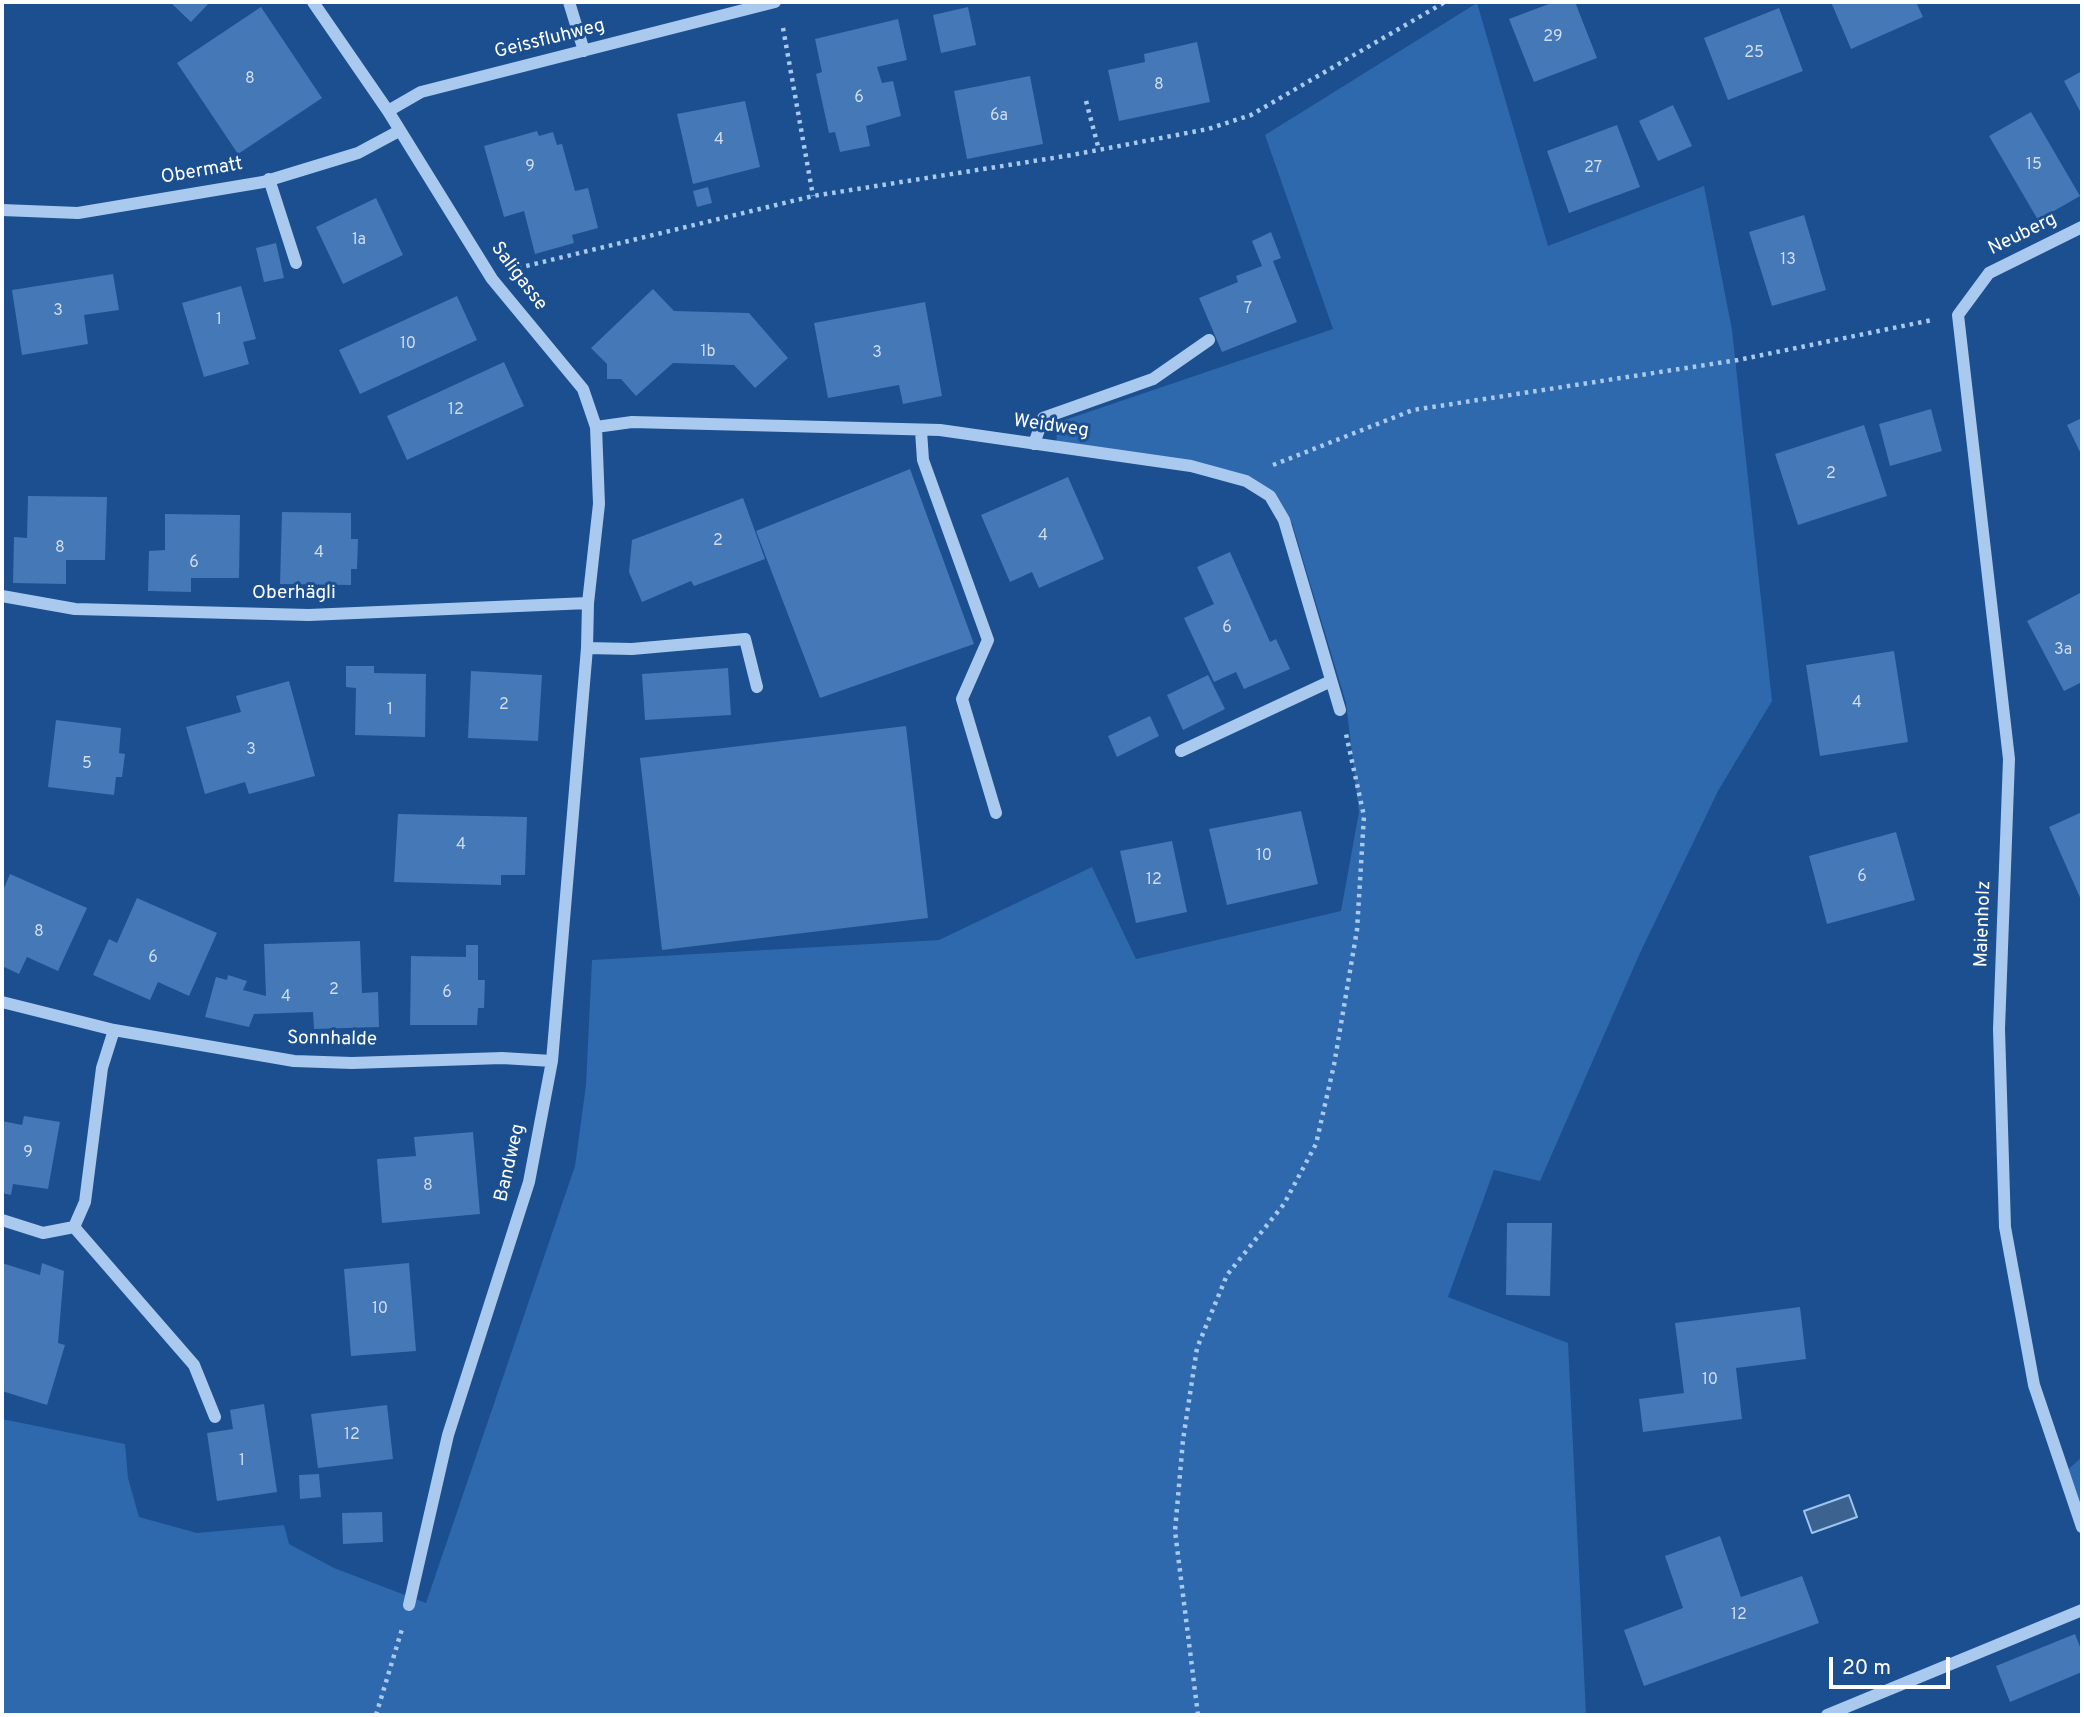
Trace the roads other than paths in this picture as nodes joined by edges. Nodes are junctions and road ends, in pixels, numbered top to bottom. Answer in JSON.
{"nodes":[{"id":1,"x":313,"y":2,"type":"edge"},
{"id":2,"x":569,"y":2,"type":"edge"},
{"id":3,"x":769,"y":3,"type":"edge"},
{"id":4,"x":584,"y":51,"type":"junction"},
{"id":5,"x":388,"y":111,"type":"junction"},
{"id":6,"x":399,"y":131,"type":"junction"},
{"id":7,"x":269,"y":179,"type":"junction"},
{"id":8,"x":2,"y":210,"type":"edge"},
{"id":9,"x":2082,"y":227,"type":"edge"},
{"id":10,"x":296,"y":262,"type":"dead end"},
{"id":11,"x":1958,"y":315,"type":"joint"},
{"id":12,"x":1209,"y":340,"type":"dead end"},
{"id":13,"x":596,"y":426,"type":"junction"},
{"id":14,"x":921,"y":431,"type":"junction"},
{"id":15,"x":1034,"y":444,"type":"junction"},
{"id":16,"x":2,"y":596,"type":"edge"},
{"id":17,"x":588,"y":603,"type":"junction"},
{"id":18,"x":587,"y":648,"type":"junction"},
{"id":19,"x":1331,"y":681,"type":"junction"},
{"id":20,"x":757,"y":687,"type":"dead end"},
{"id":21,"x":1340,"y":710,"type":"road end"},
{"id":22,"x":1181,"y":751,"type":"dead end"},
{"id":23,"x":996,"y":813,"type":"dead end"},
{"id":24,"x":2,"y":1002,"type":"edge"},
{"id":25,"x":114,"y":1030,"type":"junction"},
{"id":26,"x":552,"y":1061,"type":"junction"},
{"id":27,"x":2,"y":1220,"type":"edge"},
{"id":28,"x":74,"y":1227,"type":"junction"},
{"id":29,"x":215,"y":1418,"type":"dead end"},
{"id":30,"x":2082,"y":1527,"type":"edge"},
{"id":31,"x":409,"y":1605,"type":"road end"},
{"id":32,"x":2082,"y":1610,"type":"edge"},
{"id":33,"x":1827,"y":1715,"type":"edge"}],
"edges":[{"from":1,"to":5,"type":"street","name":"Saligasse"},
{"from":2,"to":4,"type":"street"},
{"from":3,"to":4,"type":"street","name":"Geissfluhweg"},
{"from":4,"to":5,"type":"street","name":"Geissfluhweg"},
{"from":5,"to":6,"type":"street","name":"Saligasse"},
{"from":6,"to":7,"type":"street","name":"Obermatt"},
{"from":6,"to":13,"type":"street","name":"Saligasse"},
{"from":7,"to":8,"type":"street","name":"Obermatt"},
{"from":7,"to":10,"type":"street"},
{"from":9,"to":11,"type":"street","name":"Neuberg"},
{"from":11,"to":30,"type":"street","name":"Maienholz"},
{"from":12,"to":15,"type":"street"},
{"from":13,"to":14,"type":"street","name":"Weidweg"},
{"from":13,"to":17,"type":"street","name":"Saligasse"},
{"from":14,"to":15,"type":"street","name":"Weidweg"},
{"from":14,"to":23,"type":"street"},
{"from":15,"to":19,"type":"street","name":"Weidweg"},
{"from":16,"to":17,"type":"street","name":"Oberhägli"},
{"from":17,"to":18,"type":"street","name":"Bandweg"},
{"from":18,"to":20,"type":"street"},
{"from":18,"to":26,"type":"street","name":"Bandweg"},
{"from":19,"to":21,"type":"street","name":"Weidweg"},
{"from":19,"to":22,"type":"street"},
{"from":24,"to":25,"type":"street","name":"Sonnhalde"},
{"from":25,"to":26,"type":"street","name":"Sonnhalde"},
{"from":25,"to":28,"type":"street"},
{"from":26,"to":31,"type":"street","name":"Bandweg"},
{"from":27,"to":28,"type":"street"},
{"from":28,"to":29,"type":"street"},
{"from":32,"to":33,"type":"street"}]}
